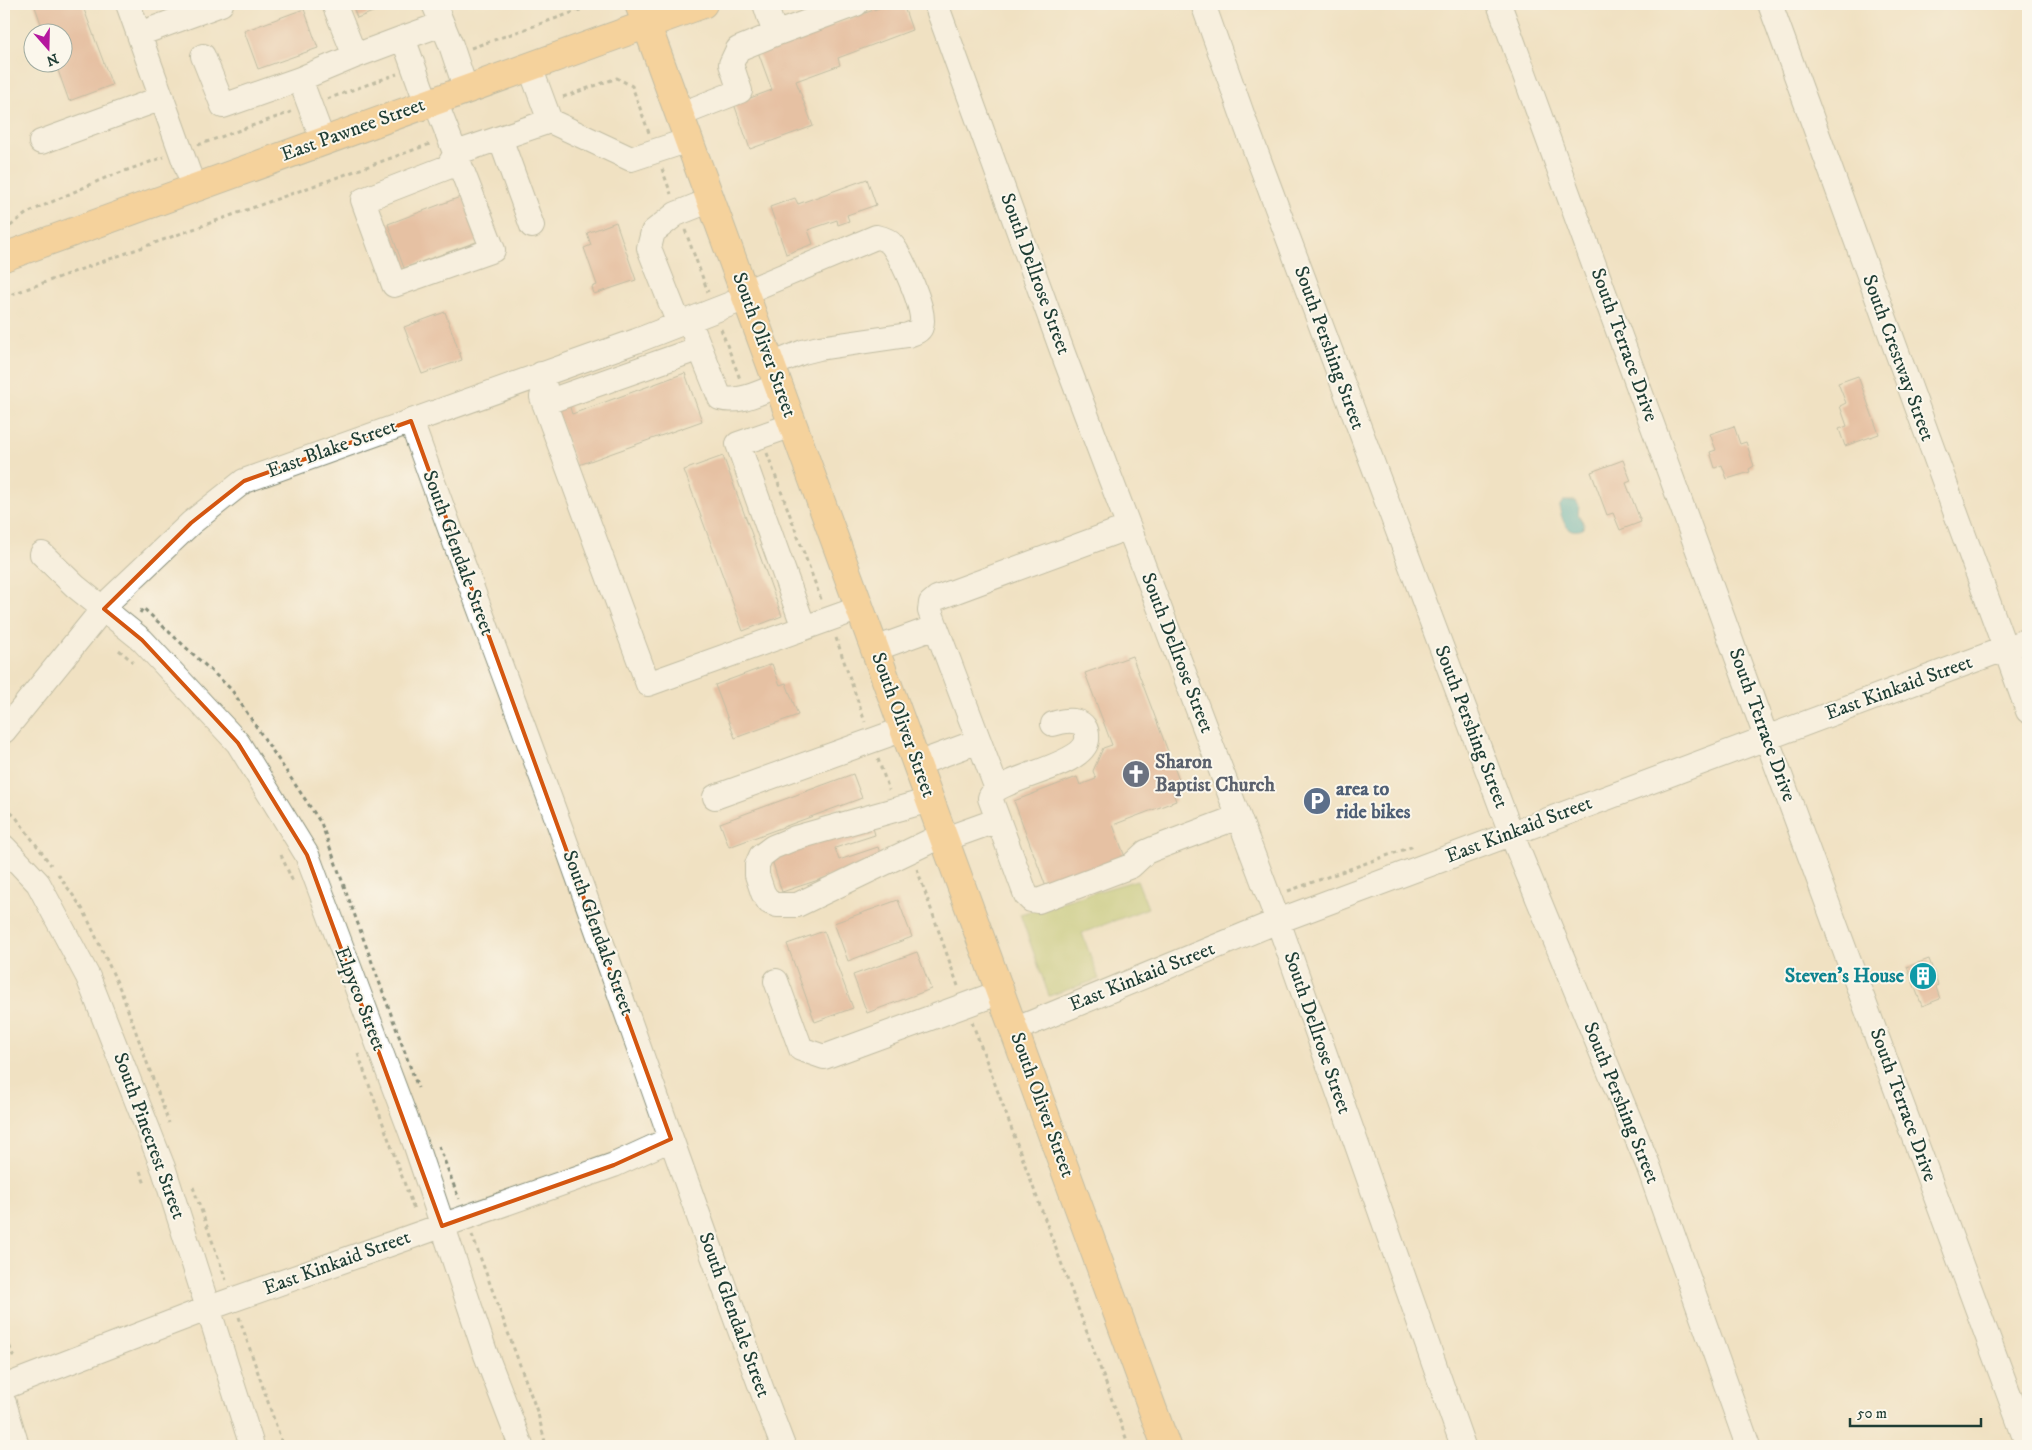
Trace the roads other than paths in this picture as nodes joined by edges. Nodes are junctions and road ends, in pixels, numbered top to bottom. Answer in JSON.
{"nodes":[{"id":1,"x":128,"y":4,"type":"edge"},
{"id":2,"x":220,"y":4,"type":"edge"},
{"id":3,"x":334,"y":4,"type":"edge"},
{"id":4,"x":703,"y":4,"type":"edge"},
{"id":5,"x":765,"y":4,"type":"edge"},
{"id":6,"x":856,"y":4,"type":"edge"},
{"id":7,"x":936,"y":4,"type":"edge"},
{"id":8,"x":1203,"y":4,"type":"edge"},
{"id":9,"x":1499,"y":4,"type":"edge"},
{"id":10,"x":1770,"y":4,"type":"edge"},
{"id":11,"x":438,"y":14,"type":"edge"},
{"id":12,"x":642,"y":14,"type":"edge"},
{"id":13,"x":139,"y":34,"type":"junction"},
{"id":14,"x":775,"y":34,"type":"junction"},
{"id":15,"x":403,"y":38,"type":"junction"},
{"id":16,"x":204,"y":56,"type":"dead end"},
{"id":17,"x":355,"y":56,"type":"junction"},
{"id":18,"x":530,"y":67,"type":"junction"},
{"id":19,"x":300,"y":79,"type":"junction"},
{"id":20,"x":466,"y":90,"type":"junction"},
{"id":21,"x":162,"y":98,"type":"junction"},
{"id":22,"x":431,"y":102,"type":"junction"},
{"id":23,"x":547,"y":113,"type":"junction"},
{"id":24,"x":679,"y":115,"type":"junction"},
{"id":25,"x":500,"y":138,"type":"junction"},
{"id":26,"x":689,"y":140,"type":"junction"},
{"id":27,"x":323,"y":141,"type":"junction"},
{"id":28,"x":41,"y":142,"type":"dead end"},
{"id":29,"x":453,"y":145,"type":"junction"},
{"id":30,"x":194,"y":188,"type":"junction"},
{"id":31,"x":711,"y":200,"type":"junction"},
{"id":32,"x":532,"y":226,"type":"dead end"},
{"id":33,"x":4,"y":257,"type":"edge"},
{"id":34,"x":746,"y":295,"type":"junction"},
{"id":35,"x":684,"y":322,"type":"junction"},
{"id":36,"x":700,"y":348,"type":"junction"},
{"id":37,"x":541,"y":374,"type":"junction"},
{"id":38,"x":775,"y":375,"type":"junction"},
{"id":39,"x":544,"y":403,"type":"junction"},
{"id":40,"x":411,"y":421,"type":"junction"},
{"id":41,"x":793,"y":425,"type":"junction"},
{"id":42,"x":1129,"y":527,"type":"junction"},
{"id":43,"x":42,"y":554,"type":"dead end"},
{"id":44,"x":860,"y":608,"type":"junction"},
{"id":45,"x":104,"y":609,"type":"junction"},
{"id":46,"x":936,"y":627,"type":"junction"},
{"id":47,"x":804,"y":628,"type":"junction"},
{"id":48,"x":2028,"y":640,"type":"edge"},
{"id":49,"x":2005,"y":648,"type":"junction"},
{"id":50,"x":875,"y":649,"type":"junction"},
{"id":51,"x":2028,"y":710,"type":"edge"},
{"id":52,"x":1053,"y":724,"type":"dead end"},
{"id":53,"x":904,"y":729,"type":"junction"},
{"id":54,"x":4,"y":732,"type":"edge"},
{"id":55,"x":1766,"y":737,"type":"junction"},
{"id":56,"x":979,"y":741,"type":"junction"},
{"id":57,"x":917,"y":764,"type":"junction"},
{"id":58,"x":997,"y":789,"type":"junction"},
{"id":59,"x":715,"y":797,"type":"dead end"},
{"id":60,"x":930,"y":800,"type":"junction"},
{"id":61,"x":1238,"y":817,"type":"junction"},
{"id":62,"x":998,"y":820,"type":"junction"},
{"id":63,"x":1511,"y":833,"type":"junction"},
{"id":64,"x":944,"y":837,"type":"junction"},
{"id":65,"x":4,"y":847,"type":"edge"},
{"id":66,"x":1278,"y":921,"type":"junction"},
{"id":67,"x":776,"y":981,"type":"dead end"},
{"id":68,"x":1001,"y":992,"type":"junction"},
{"id":69,"x":1014,"y":1030,"type":"junction"},
{"id":70,"x":671,"y":1139,"type":"junction"},
{"id":71,"x":432,"y":1229,"type":"junction"},
{"id":72,"x":209,"y":1308,"type":"junction"},
{"id":73,"x":4,"y":1387,"type":"edge"},
{"id":74,"x":4,"y":1403,"type":"edge"},
{"id":75,"x":17,"y":1446,"type":"edge"},
{"id":76,"x":252,"y":1446,"type":"edge"},
{"id":77,"x":521,"y":1446,"type":"edge"},
{"id":78,"x":783,"y":1446,"type":"edge"},
{"id":79,"x":1166,"y":1446,"type":"edge"},
{"id":80,"x":1463,"y":1446,"type":"edge"},
{"id":81,"x":1748,"y":1446,"type":"edge"},
{"id":82,"x":2028,"y":1446,"type":"edge"}],
"edges":[{"from":1,"to":13,"type":"street"},
{"from":2,"to":13,"type":"street"},
{"from":3,"to":17,"type":"street"},
{"from":4,"to":12,"type":"main road","name":"East Pawnee Street"},
{"from":5,"to":14,"type":"street"},
{"from":6,"to":14,"type":"street"},
{"from":7,"to":42,"type":"street","name":"South Dellrose Street"},
{"from":8,"to":63,"type":"street","name":"South Pershing Street"},
{"from":9,"to":55,"type":"street","name":"South Terrace Drive"},
{"from":10,"to":49,"type":"street","name":"South Crestway Street"},
{"from":11,"to":15,"type":"street"},
{"from":11,"to":20,"type":"street"},
{"from":12,"to":18,"type":"main road","name":"East Pawnee Street"},
{"from":12,"to":24,"type":"main road","name":"South Oliver Street"},
{"from":13,"to":21,"type":"street"},
{"from":14,"to":24,"type":"street"},
{"from":15,"to":17,"type":"street"},
{"from":15,"to":22,"type":"street"},
{"from":16,"to":19,"type":"street"},
{"from":17,"to":19,"type":"street"},
{"from":18,"to":20,"type":"main road","name":"East Pawnee Street"},
{"from":18,"to":23,"type":"street"},
{"from":19,"to":27,"type":"street"},
{"from":20,"to":22,"type":"main road","name":"East Pawnee Street"},
{"from":21,"to":28,"type":"street"},
{"from":21,"to":30,"type":"street"},
{"from":22,"to":27,"type":"main road","name":"East Pawnee Street"},
{"from":22,"to":29,"type":"street"},
{"from":23,"to":25,"type":"street"},
{"from":23,"to":26,"type":"street"},
{"from":24,"to":26,"type":"main road","name":"South Oliver Street"},
{"from":25,"to":29,"type":"street"},
{"from":25,"to":32,"type":"street"},
{"from":26,"to":31,"type":"main road","name":"South Oliver Street"},
{"from":27,"to":30,"type":"main road","name":"East Pawnee Street"},
{"from":29,"to":29,"type":"street"},
{"from":30,"to":33,"type":"main road","name":"East Pawnee Street"},
{"from":31,"to":34,"type":"main road","name":"South Oliver Street"},
{"from":31,"to":35,"type":"street"},
{"from":34,"to":35,"type":"street","name":"East Blake Street"},
{"from":34,"to":38,"type":"main road","name":"South Oliver Street"},
{"from":34,"to":38,"type":"street","name":"East Blake Street"},
{"from":35,"to":36,"type":"street"},
{"from":35,"to":37,"type":"street","name":"East Blake Street"},
{"from":36,"to":38,"type":"street"},
{"from":36,"to":39,"type":"street"},
{"from":37,"to":39,"type":"street"},
{"from":37,"to":40,"type":"street","name":"East Blake Street"},
{"from":38,"to":41,"type":"main road","name":"South Oliver Street"},
{"from":39,"to":47,"type":"street"},
{"from":40,"to":45,"type":"street","name":"East Blake Street"},
{"from":40,"to":70,"type":"street","name":"South Glendale Street"},
{"from":41,"to":44,"type":"main road","name":"South Oliver Street"},
{"from":41,"to":47,"type":"street"},
{"from":42,"to":46,"type":"street"},
{"from":42,"to":61,"type":"street","name":"South Dellrose Street"},
{"from":43,"to":45,"type":"street","name":"Elpyco Street"},
{"from":44,"to":47,"type":"street"},
{"from":44,"to":50,"type":"main road","name":"South Oliver Street"},
{"from":45,"to":54,"type":"street","name":"East Blake Street"},
{"from":45,"to":71,"type":"street","name":"Elpyco Street"},
{"from":46,"to":50,"type":"street"},
{"from":46,"to":56,"type":"street"},
{"from":48,"to":49,"type":"street","name":"East Kinkaid Street"},
{"from":49,"to":51,"type":"street","name":"South Crestway Street"},
{"from":49,"to":55,"type":"street","name":"East Kinkaid Street"},
{"from":50,"to":53,"type":"main road","name":"South Oliver Street"},
{"from":52,"to":58,"type":"street"},
{"from":53,"to":57,"type":"main road","name":"South Oliver Street"},
{"from":53,"to":59,"type":"street"},
{"from":55,"to":63,"type":"street","name":"East Kinkaid Street"},
{"from":55,"to":82,"type":"street","name":"South Terrace Drive"},
{"from":56,"to":57,"type":"street"},
{"from":56,"to":58,"type":"street"},
{"from":57,"to":60,"type":"main road","name":"South Oliver Street"},
{"from":58,"to":62,"type":"street"},
{"from":60,"to":64,"type":"main road","name":"South Oliver Street"},
{"from":60,"to":64,"type":"street"},
{"from":61,"to":62,"type":"street"},
{"from":61,"to":66,"type":"street","name":"South Dellrose Street"},
{"from":62,"to":64,"type":"street"},
{"from":63,"to":66,"type":"street","name":"East Kinkaid Street"},
{"from":63,"to":81,"type":"street","name":"South Pershing Street"},
{"from":64,"to":68,"type":"main road","name":"South Oliver Street"},
{"from":65,"to":72,"type":"street","name":"South Pinecrest Street"},
{"from":66,"to":69,"type":"street","name":"East Kinkaid Street"},
{"from":66,"to":80,"type":"street","name":"South Dellrose Street"},
{"from":67,"to":68,"type":"street"},
{"from":68,"to":69,"type":"main road","name":"South Oliver Street"},
{"from":69,"to":79,"type":"main road","name":"South Oliver Street"},
{"from":70,"to":71,"type":"street","name":"East Kinkaid Street"},
{"from":70,"to":78,"type":"street","name":"South Glendale Street"},
{"from":71,"to":72,"type":"street","name":"East Kinkaid Street"},
{"from":71,"to":77,"type":"street","name":"Elpyco Street"},
{"from":72,"to":73,"type":"street","name":"East Kinkaid Street"},
{"from":72,"to":76,"type":"street","name":"South Pinecrest Street"},
{"from":74,"to":75,"type":"street"}]}
